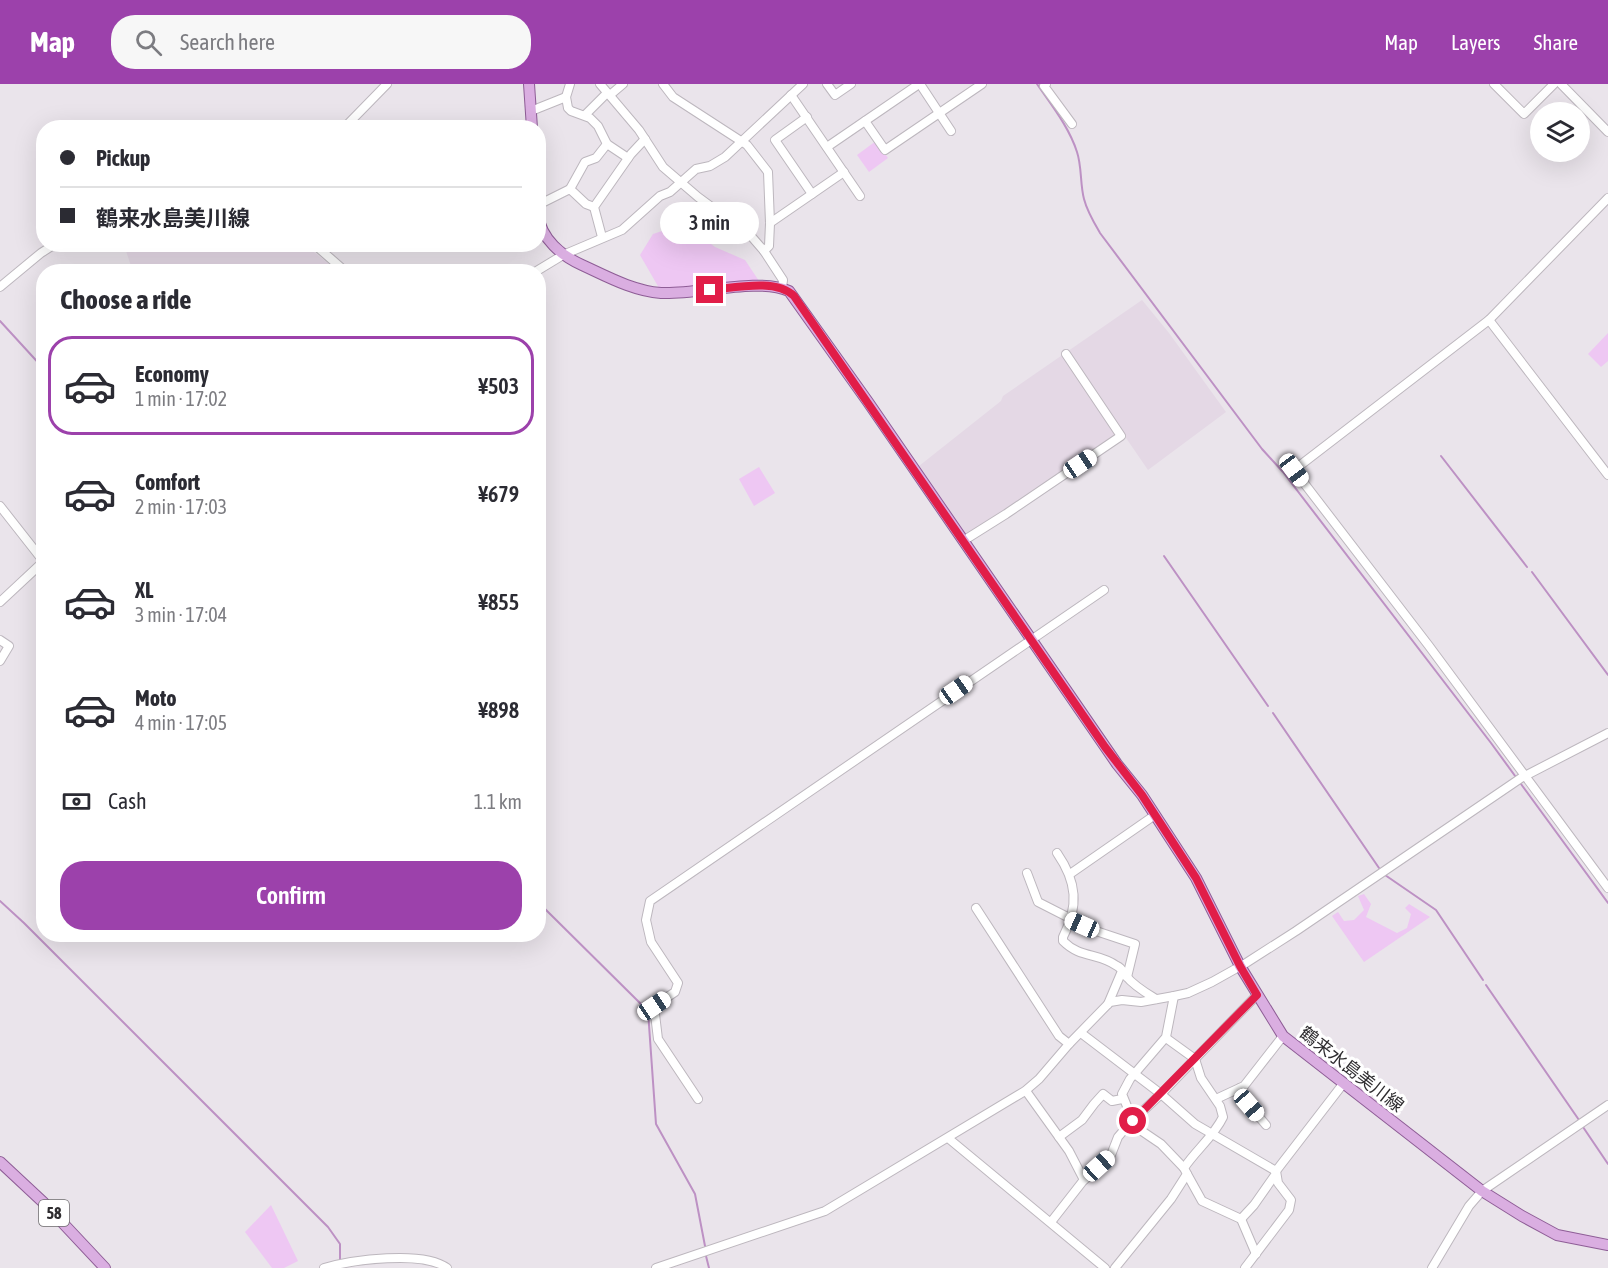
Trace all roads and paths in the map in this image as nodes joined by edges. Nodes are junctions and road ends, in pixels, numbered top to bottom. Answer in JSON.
{"nodes":[{"id":1,"x":387,"y":84,"type":"edge"},
{"id":2,"x":529,"y":84,"type":"edge"},
{"id":3,"x":570,"y":84,"type":"edge"},
{"id":4,"x":600,"y":84,"type":"edge"},
{"id":5,"x":623,"y":84,"type":"edge"},
{"id":6,"x":663,"y":84,"type":"edge"},
{"id":7,"x":803,"y":84,"type":"edge"},
{"id":8,"x":827,"y":84,"type":"edge"},
{"id":9,"x":851,"y":84,"type":"edge"},
{"id":10,"x":920,"y":84,"type":"edge"},
{"id":11,"x":982,"y":84,"type":"edge"},
{"id":12,"x":1046,"y":84,"type":"edge"},
{"id":13,"x":1494,"y":84,"type":"edge"},
{"id":14,"x":1554,"y":84,"type":"edge"},
{"id":15,"x":1561,"y":84,"type":"edge"},
{"id":16,"x":609,"y":94,"type":"junction"},
{"id":17,"x":791,"y":95,"type":"junction"},
{"id":18,"x":566,"y":97,"type":"junction"},
{"id":19,"x":531,"y":111,"type":"junction"},
{"id":20,"x":938,"y":114,"type":"junction"},
{"id":21,"x":585,"y":115,"type":"junction"},
{"id":22,"x":807,"y":117,"type":"junction"},
{"id":23,"x":352,"y":120,"type":"edge"},
{"id":24,"x":532,"y":120,"type":"edge"},
{"id":25,"x":866,"y":121,"type":"junction"},
{"id":26,"x":1072,"y":124,"type":"dead end"},
{"id":27,"x":951,"y":131,"type":"dead end"},
{"id":28,"x":1608,"y":132,"type":"edge"},
{"id":29,"x":645,"y":139,"type":"junction"},
{"id":30,"x":742,"y":142,"type":"junction"},
{"id":31,"x":608,"y":144,"type":"junction"},
{"id":32,"x":828,"y":147,"type":"junction"},
{"id":33,"x":628,"y":158,"type":"junction"},
{"id":34,"x":844,"y":172,"type":"junction"},
{"id":35,"x":680,"y":182,"type":"junction"},
{"id":36,"x":570,"y":189,"type":"junction"},
{"id":37,"x":812,"y":194,"type":"junction"},
{"id":38,"x":860,"y":196,"type":"dead end"},
{"id":39,"x":1608,"y":198,"type":"edge"},
{"id":40,"x":546,"y":200,"type":"edge"},
{"id":41,"x":594,"y":207,"type":"junction"},
{"id":42,"x":770,"y":223,"type":"junction"},
{"id":43,"x":546,"y":234,"type":"edge"},
{"id":44,"x":602,"y":237,"type":"junction"},
{"id":45,"x":764,"y":251,"type":"junction"},
{"id":46,"x":43,"y":252,"type":"edge"},
{"id":47,"x":323,"y":252,"type":"edge"},
{"id":48,"x":563,"y":255,"type":"junction"},
{"id":49,"x":337,"y":264,"type":"edge"},
{"id":50,"x":546,"y":265,"type":"edge"},
{"id":51,"x":0,"y":287,"type":"edge"},
{"id":52,"x":782,"y":288,"type":"junction"},
{"id":53,"x":1488,"y":320,"type":"junction"},
{"id":54,"x":1066,"y":354,"type":"dead end"},
{"id":55,"x":1608,"y":475,"type":"edge"},
{"id":56,"x":0,"y":506,"type":"edge"},
{"id":57,"x":963,"y":541,"type":"junction"},
{"id":58,"x":36,"y":552,"type":"edge"},
{"id":59,"x":36,"y":568,"type":"edge"},
{"id":60,"x":1104,"y":590,"type":"dead end"},
{"id":61,"x":1,"y":601,"type":"edge"},
{"id":62,"x":1030,"y":639,"type":"junction"},
{"id":63,"x":0,"y":640,"type":"edge"},
{"id":64,"x":0,"y":662,"type":"edge"},
{"id":65,"x":1608,"y":733,"type":"edge"},
{"id":66,"x":1521,"y":778,"type":"junction"},
{"id":67,"x":1155,"y":815,"type":"junction"},
{"id":68,"x":1057,"y":853,"type":"dead end"},
{"id":69,"x":1027,"y":873,"type":"dead end"},
{"id":70,"x":1070,"y":874,"type":"junction"},
{"id":71,"x":1608,"y":888,"type":"edge"},
{"id":72,"x":976,"y":908,"type":"dead end"},
{"id":73,"x":1071,"y":920,"type":"junction"},
{"id":74,"x":1240,"y":966,"type":"junction"},
{"id":75,"x":1125,"y":974,"type":"junction"},
{"id":76,"x":1257,"y":995,"type":"junction"},
{"id":77,"x":1174,"y":996,"type":"junction"},
{"id":78,"x":1156,"y":999,"type":"junction"},
{"id":79,"x":1108,"y":1004,"type":"junction"},
{"id":80,"x":1081,"y":1033,"type":"junction"},
{"id":81,"x":1283,"y":1036,"type":"junction"},
{"id":82,"x":1166,"y":1038,"type":"junction"},
{"id":83,"x":1069,"y":1044,"type":"junction"},
{"id":84,"x":1195,"y":1059,"type":"junction"},
{"id":85,"x":1136,"y":1075,"type":"junction"},
{"id":86,"x":1343,"y":1084,"type":"junction"},
{"id":87,"x":1239,"y":1088,"type":"junction"},
{"id":88,"x":1026,"y":1090,"type":"junction"},
{"id":89,"x":1161,"y":1094,"type":"junction"},
{"id":90,"x":698,"y":1099,"type":"dead end"},
{"id":91,"x":1122,"y":1099,"type":"junction"},
{"id":92,"x":1216,"y":1099,"type":"junction"},
{"id":93,"x":1608,"y":1105,"type":"edge"},
{"id":94,"x":1132,"y":1122,"type":"junction"},
{"id":95,"x":1266,"y":1125,"type":"dead end"},
{"id":96,"x":1211,"y":1133,"type":"junction"},
{"id":97,"x":1059,"y":1137,"type":"junction"},
{"id":98,"x":948,"y":1138,"type":"junction"},
{"id":99,"x":0,"y":1162,"type":"edge"},
{"id":100,"x":1185,"y":1171,"type":"junction"},
{"id":101,"x":1275,"y":1173,"type":"junction"},
{"id":102,"x":1084,"y":1180,"type":"junction"},
{"id":103,"x":1482,"y":1191,"type":"junction"},
{"id":104,"x":1241,"y":1219,"type":"junction"},
{"id":105,"x":1051,"y":1222,"type":"junction"},
{"id":106,"x":1608,"y":1245,"type":"edge"},
{"id":107,"x":1257,"y":1254,"type":"junction"},
{"id":108,"x":350,"y":1266,"type":"edge"},
{"id":109,"x":105,"y":1268,"type":"edge"},
{"id":110,"x":324,"y":1268,"type":"edge"},
{"id":111,"x":447,"y":1268,"type":"edge"},
{"id":112,"x":656,"y":1268,"type":"edge"},
{"id":113,"x":1105,"y":1268,"type":"edge"},
{"id":114,"x":1115,"y":1268,"type":"edge"},
{"id":115,"x":1245,"y":1268,"type":"edge"},
{"id":116,"x":1432,"y":1268,"type":"edge"}],
"edges":[{"from":1,"to":23,"type":"street"},
{"from":2,"to":19,"type":"main road"},
{"from":3,"to":18,"type":"street"},
{"from":4,"to":16,"type":"street"},
{"from":5,"to":16,"type":"street"},
{"from":6,"to":30,"type":"street"},
{"from":7,"to":17,"type":"street"},
{"from":8,"to":9,"type":"street"},
{"from":10,"to":20,"type":"street"},
{"from":10,"to":25,"type":"street"},
{"from":11,"to":20,"type":"street"},
{"from":12,"to":26,"type":"street"},
{"from":13,"to":14,"type":"street"},
{"from":15,"to":28,"type":"street"},
{"from":16,"to":21,"type":"street"},
{"from":16,"to":29,"type":"street"},
{"from":17,"to":22,"type":"street"},
{"from":17,"to":30,"type":"street"},
{"from":18,"to":19,"type":"street"},
{"from":18,"to":21,"type":"street"},
{"from":19,"to":24,"type":"main road"},
{"from":20,"to":25,"type":"street"},
{"from":20,"to":27,"type":"street"},
{"from":21,"to":31,"type":"street"},
{"from":22,"to":32,"type":"street"},
{"from":22,"to":37,"type":"street"},
{"from":25,"to":32,"type":"street"},
{"from":29,"to":33,"type":"street"},
{"from":29,"to":35,"type":"street"},
{"from":30,"to":35,"type":"street"},
{"from":30,"to":42,"type":"street"},
{"from":31,"to":33,"type":"street"},
{"from":31,"to":36,"type":"street"},
{"from":32,"to":34,"type":"street"},
{"from":33,"to":41,"type":"street"},
{"from":34,"to":37,"type":"street"},
{"from":34,"to":38,"type":"street"},
{"from":35,"to":44,"type":"street"},
{"from":35,"to":45,"type":"street"},
{"from":36,"to":40,"type":"street"},
{"from":36,"to":41,"type":"street"},
{"from":37,"to":42,"type":"street"},
{"from":39,"to":53,"type":"street"},
{"from":41,"to":44,"type":"street"},
{"from":42,"to":45,"type":"street"},
{"from":43,"to":48,"type":"main road"},
{"from":44,"to":48,"type":"street"},
{"from":45,"to":52,"type":"street"},
{"from":46,"to":51,"type":"street"},
{"from":47,"to":49,"type":"street"},
{"from":48,"to":50,"type":"street"},
{"from":48,"to":52,"type":"main road"},
{"from":52,"to":57,"type":"main road","name":"鶴来水島美川線"},
{"from":53,"to":55,"type":"street"},
{"from":53,"to":66,"type":"street"},
{"from":54,"to":57,"type":"street"},
{"from":56,"to":58,"type":"street"},
{"from":57,"to":62,"type":"main road","name":"鶴来水島美川線"},
{"from":59,"to":61,"type":"street"},
{"from":60,"to":62,"type":"street"},
{"from":62,"to":67,"type":"main road","name":"鶴来水島美川線"},
{"from":62,"to":90,"type":"street"},
{"from":63,"to":64,"type":"street"},
{"from":65,"to":66,"type":"street"},
{"from":66,"to":71,"type":"street"},
{"from":66,"to":74,"type":"street"},
{"from":67,"to":70,"type":"street"},
{"from":67,"to":74,"type":"main road","name":"鶴来水島美川線"},
{"from":68,"to":70,"type":"street"},
{"from":69,"to":73,"type":"street"},
{"from":70,"to":73,"type":"street"},
{"from":72,"to":83,"type":"street"},
{"from":73,"to":75,"type":"street"},
{"from":73,"to":75,"type":"street"},
{"from":74,"to":76,"type":"main road","name":"鶴来水島美川線"},
{"from":74,"to":77,"type":"street"},
{"from":75,"to":78,"type":"street"},
{"from":75,"to":79,"type":"street"},
{"from":76,"to":81,"type":"main road","name":"鶴来水島美川線"},
{"from":76,"to":84,"type":"street"},
{"from":77,"to":78,"type":"street"},
{"from":77,"to":82,"type":"street"},
{"from":78,"to":79,"type":"street"},
{"from":79,"to":80,"type":"street"},
{"from":80,"to":83,"type":"street"},
{"from":80,"to":85,"type":"street"},
{"from":81,"to":86,"type":"main road","name":"鶴来水島美川線"},
{"from":81,"to":87,"type":"street"},
{"from":82,"to":84,"type":"street"},
{"from":82,"to":85,"type":"street"},
{"from":83,"to":88,"type":"street"},
{"from":84,"to":89,"type":"street"},
{"from":84,"to":92,"type":"street"},
{"from":85,"to":89,"type":"street"},
{"from":85,"to":91,"type":"street"},
{"from":86,"to":101,"type":"street"},
{"from":86,"to":103,"type":"main road","name":"鶴来水島美川線"},
{"from":87,"to":92,"type":"street"},
{"from":87,"to":95,"type":"street"},
{"from":88,"to":97,"type":"street"},
{"from":88,"to":98,"type":"street"},
{"from":89,"to":94,"type":"street"},
{"from":89,"to":96,"type":"street"},
{"from":91,"to":94,"type":"street"},
{"from":91,"to":97,"type":"street"},
{"from":92,"to":96,"type":"street"},
{"from":93,"to":103,"type":"street"},
{"from":94,"to":100,"type":"street"},
{"from":94,"to":102,"type":"street"},
{"from":96,"to":100,"type":"street"},
{"from":96,"to":101,"type":"street"},
{"from":97,"to":102,"type":"street"},
{"from":98,"to":105,"type":"street"},
{"from":98,"to":112,"type":"street"},
{"from":99,"to":109,"type":"main road","number":"58"},
{"from":100,"to":104,"type":"street"},
{"from":100,"to":114,"type":"street"},
{"from":101,"to":104,"type":"street"},
{"from":101,"to":107,"type":"street"},
{"from":102,"to":105,"type":"street"},
{"from":103,"to":106,"type":"main road","name":"鶴来水島美川線"},
{"from":103,"to":116,"type":"street"},
{"from":104,"to":107,"type":"street"},
{"from":105,"to":113,"type":"street"},
{"from":107,"to":115,"type":"street"},
{"from":108,"to":110,"type":"street"},
{"from":108,"to":111,"type":"street"}]}
